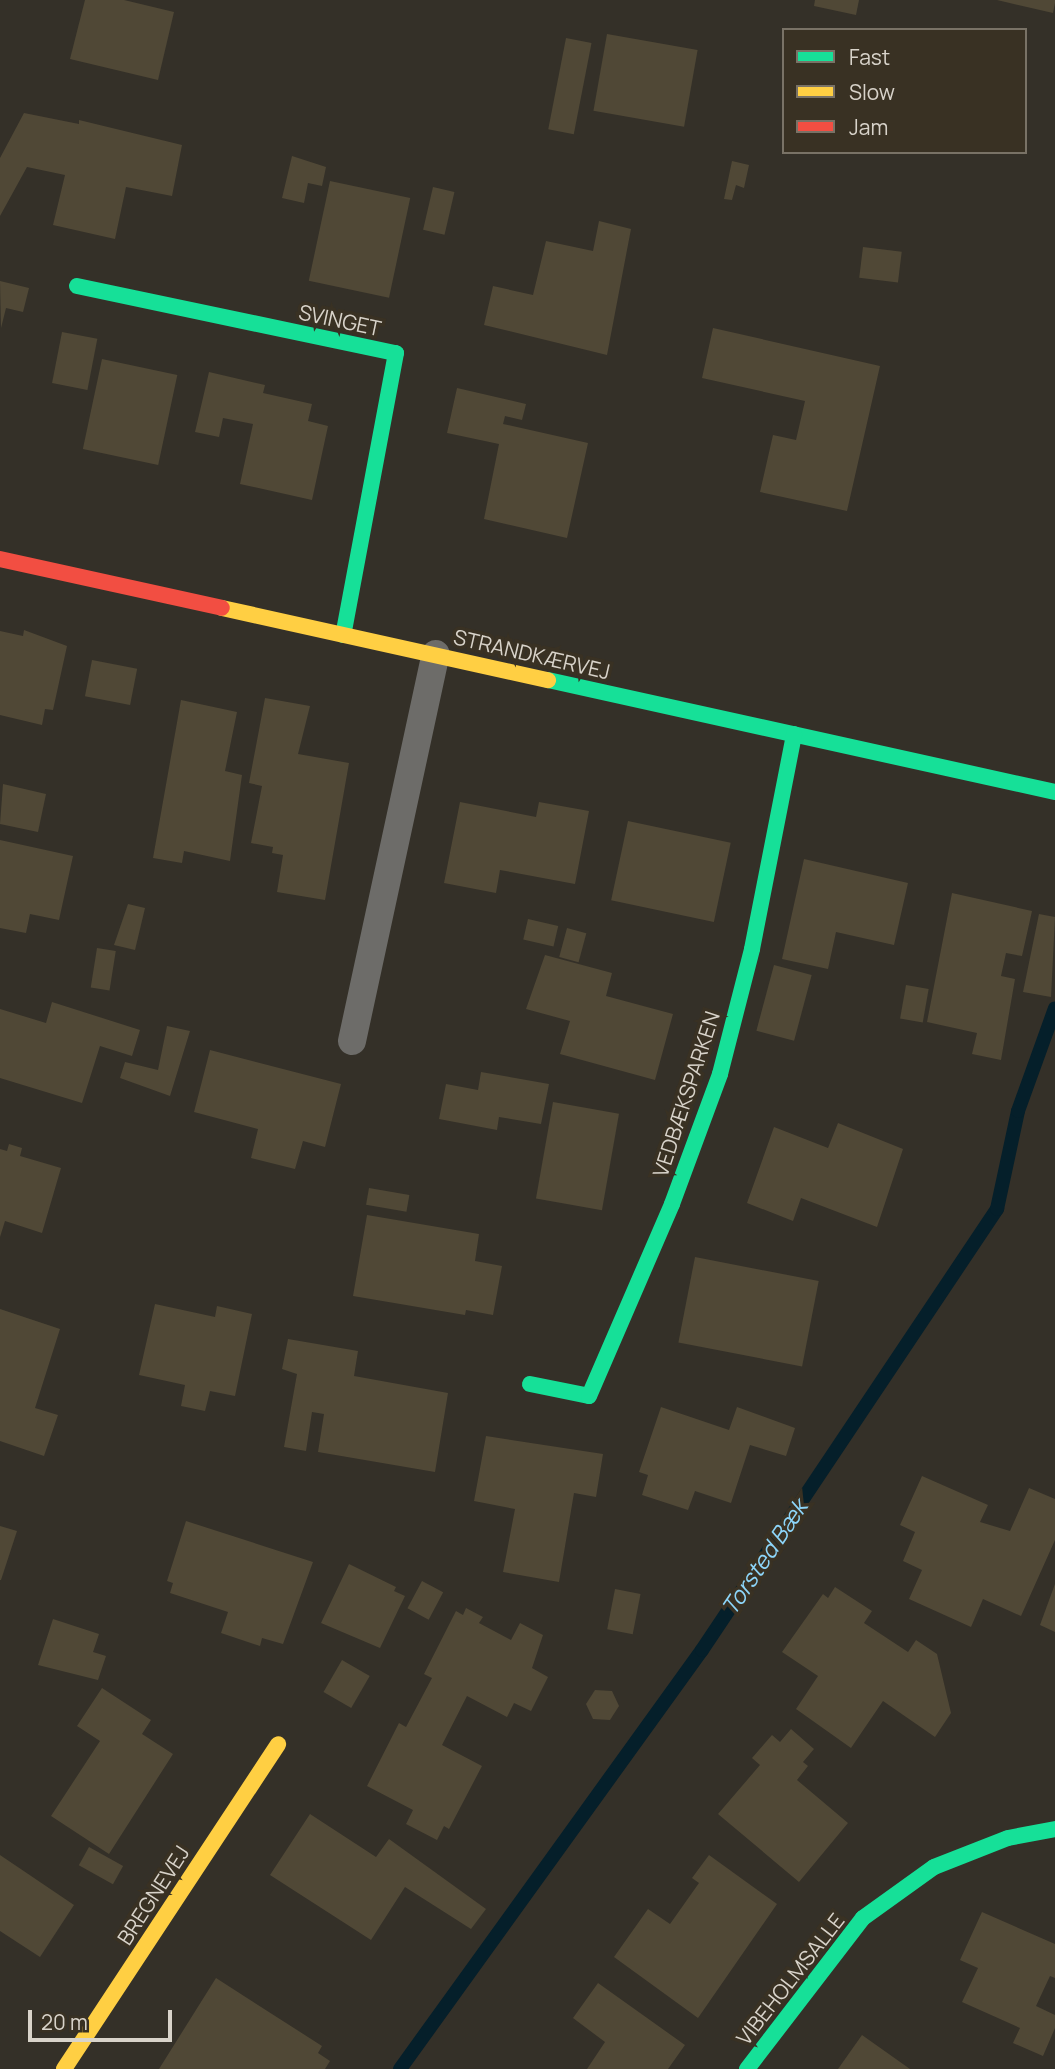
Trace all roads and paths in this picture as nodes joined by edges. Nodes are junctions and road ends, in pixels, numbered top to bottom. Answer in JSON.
{"nodes":[{"id":1,"x":77,"y":286,"type":"dead end"},
{"id":2,"x":0,"y":559,"type":"edge"},
{"id":3,"x":343,"y":635,"type":"junction"},
{"id":4,"x":436,"y":654,"type":"junction"},
{"id":5,"x":794,"y":734,"type":"junction"},
{"id":6,"x":1055,"y":792,"type":"edge"},
{"id":7,"x":352,"y":1041,"type":"dead end"},
{"id":8,"x":530,"y":1384,"type":"dead end"},
{"id":9,"x":278,"y":1744,"type":"dead end"},
{"id":10,"x":1055,"y":1829,"type":"edge"},
{"id":11,"x":64,"y":2069,"type":"edge"},
{"id":12,"x":747,"y":2069,"type":"edge"}],
"edges":[{"from":1,"to":3,"type":"street","name":"SVINGET"},
{"from":2,"to":3,"type":"street","name":"STRANDKÆRVEJ"},
{"from":3,"to":4,"type":"street","name":"STRANDKÆRVEJ"},
{"from":4,"to":5,"type":"street","name":"STRANDKÆRVEJ"},
{"from":4,"to":7,"type":"lane"},
{"from":5,"to":6,"type":"street","name":"STRANDKÆRVEJ"},
{"from":5,"to":8,"type":"street","name":"VEDBÆKSPARKEN"},
{"from":9,"to":11,"type":"street","name":"BREGNEVEJ"},
{"from":10,"to":12,"type":"street","name":"VIBEHOLMSALLE"}]}
